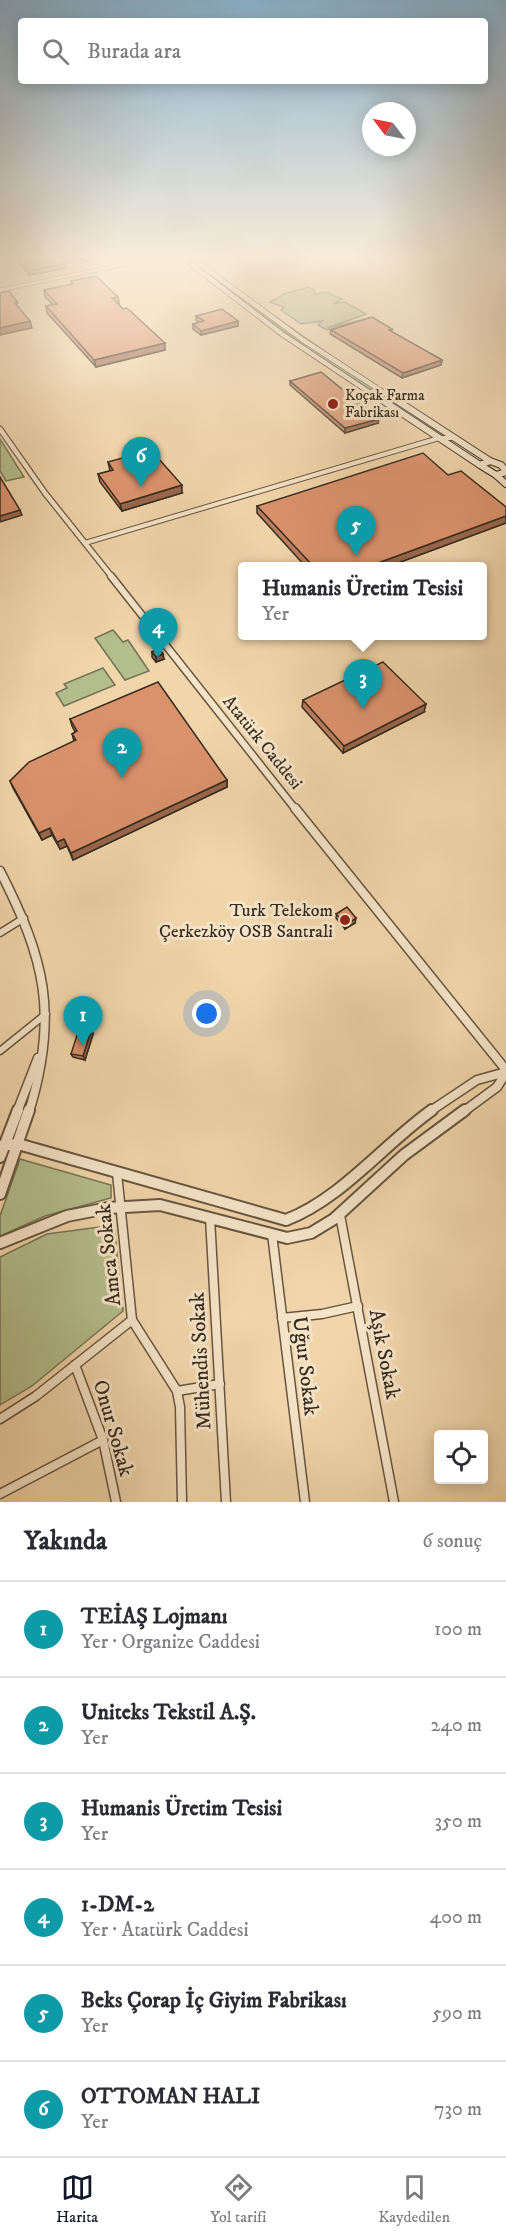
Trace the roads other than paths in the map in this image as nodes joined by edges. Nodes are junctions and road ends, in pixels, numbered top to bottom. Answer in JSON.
{"nodes":[{"id":1,"x":274,"y":328,"type":"edge"},
{"id":2,"x":286,"y":328,"type":"edge"},
{"id":3,"x":0,"y":429,"type":"edge"},
{"id":4,"x":439,"y":438,"type":"junction"},
{"id":5,"x":463,"y":444,"type":"junction"},
{"id":6,"x":490,"y":461,"type":"junction"},
{"id":7,"x":504,"y":464,"type":"edge"},
{"id":8,"x":480,"y":465,"type":"junction"},
{"id":9,"x":506,"y":471,"type":"edge"},
{"id":10,"x":496,"y":475,"type":"junction"},
{"id":11,"x":506,"y":484,"type":"edge"},
{"id":12,"x":85,"y":543,"type":"junction"},
{"id":13,"x":0,"y":871,"type":"edge"},
{"id":14,"x":24,"y":918,"type":"junction"},
{"id":15,"x":0,"y":933,"type":"edge"},
{"id":16,"x":46,"y":1014,"type":"junction"},
{"id":17,"x":43,"y":1045,"type":"junction"},
{"id":18,"x":0,"y":1051,"type":"edge"},
{"id":19,"x":506,"y":1072,"type":"edge"},
{"id":20,"x":18,"y":1144,"type":"junction"},
{"id":21,"x":3,"y":1146,"type":"edge"},
{"id":22,"x":0,"y":1157,"type":"edge"},
{"id":23,"x":117,"y":1171,"type":"junction"},
{"id":24,"x":0,"y":1194,"type":"edge"},
{"id":25,"x":122,"y":1208,"type":"junction"},
{"id":26,"x":339,"y":1214,"type":"junction"},
{"id":27,"x":210,"y":1218,"type":"junction"},
{"id":28,"x":272,"y":1234,"type":"junction"},
{"id":29,"x":0,"y":1244,"type":"edge"},
{"id":30,"x":357,"y":1306,"type":"junction"},
{"id":31,"x":282,"y":1318,"type":"junction"},
{"id":32,"x":132,"y":1320,"type":"junction"},
{"id":33,"x":75,"y":1365,"type":"junction"},
{"id":34,"x":220,"y":1384,"type":"junction"},
{"id":35,"x":177,"y":1391,"type":"junction"},
{"id":36,"x":0,"y":1419,"type":"edge"},
{"id":37,"x":102,"y":1440,"type":"junction"},
{"id":38,"x":0,"y":1494,"type":"edge"},
{"id":39,"x":116,"y":1502,"type":"edge"},
{"id":40,"x":182,"y":1502,"type":"edge"},
{"id":41,"x":226,"y":1502,"type":"edge"},
{"id":42,"x":305,"y":1502,"type":"edge"},
{"id":43,"x":394,"y":1502,"type":"edge"}],
"edges":[{"from":1,"to":4,"type":"main road"},
{"from":2,"to":5,"type":"main road"},
{"from":3,"to":12,"type":"street","name":"Atatürk Caddesi"},
{"from":4,"to":5,"type":"street"},
{"from":4,"to":8,"type":"main road"},
{"from":4,"to":12,"type":"street"},
{"from":5,"to":6,"type":"main road"},
{"from":6,"to":7,"type":"main road"},
{"from":6,"to":8,"type":"main road"},
{"from":7,"to":9,"type":"main road"},
{"from":8,"to":10,"type":"main road"},
{"from":9,"to":10,"type":"main road"},
{"from":10,"to":11,"type":"main road"},
{"from":12,"to":19,"type":"street","name":"Atatürk Caddesi"},
{"from":13,"to":14,"type":"street"},
{"from":14,"to":15,"type":"street"},
{"from":14,"to":16,"type":"street"},
{"from":16,"to":17,"type":"street"},
{"from":16,"to":18,"type":"street"},
{"from":17,"to":20,"type":"street"},
{"from":17,"to":21,"type":"street"},
{"from":19,"to":23,"type":"street"},
{"from":19,"to":26,"type":"street"},
{"from":20,"to":21,"type":"street"},
{"from":20,"to":23,"type":"street"},
{"from":20,"to":24,"type":"street"},
{"from":21,"to":22,"type":"street"},
{"from":23,"to":25,"type":"street","name":"Amca Sokak"},
{"from":25,"to":27,"type":"street"},
{"from":25,"to":29,"type":"street"},
{"from":25,"to":32,"type":"street","name":"Amca Sokak"},
{"from":26,"to":28,"type":"street"},
{"from":26,"to":30,"type":"street","name":"Aşık Sokak"},
{"from":27,"to":28,"type":"street"},
{"from":27,"to":34,"type":"street","name":"Mühendis Sokak"},
{"from":28,"to":31,"type":"street","name":"Uğur Sokak"},
{"from":30,"to":31,"type":"street"},
{"from":30,"to":43,"type":"street","name":"Aşık Sokak"},
{"from":31,"to":42,"type":"street","name":"Uğur Sokak"},
{"from":32,"to":33,"type":"street"},
{"from":32,"to":35,"type":"street","name":"Amca Sokak"},
{"from":33,"to":36,"type":"street"},
{"from":33,"to":37,"type":"street","name":"Onur Sokak"},
{"from":34,"to":35,"type":"street"},
{"from":34,"to":41,"type":"street","name":"Mühendis Sokak"},
{"from":35,"to":40,"type":"street","name":"Amca Sokak"},
{"from":37,"to":38,"type":"street"},
{"from":37,"to":39,"type":"street","name":"Onur Sokak"}]}
